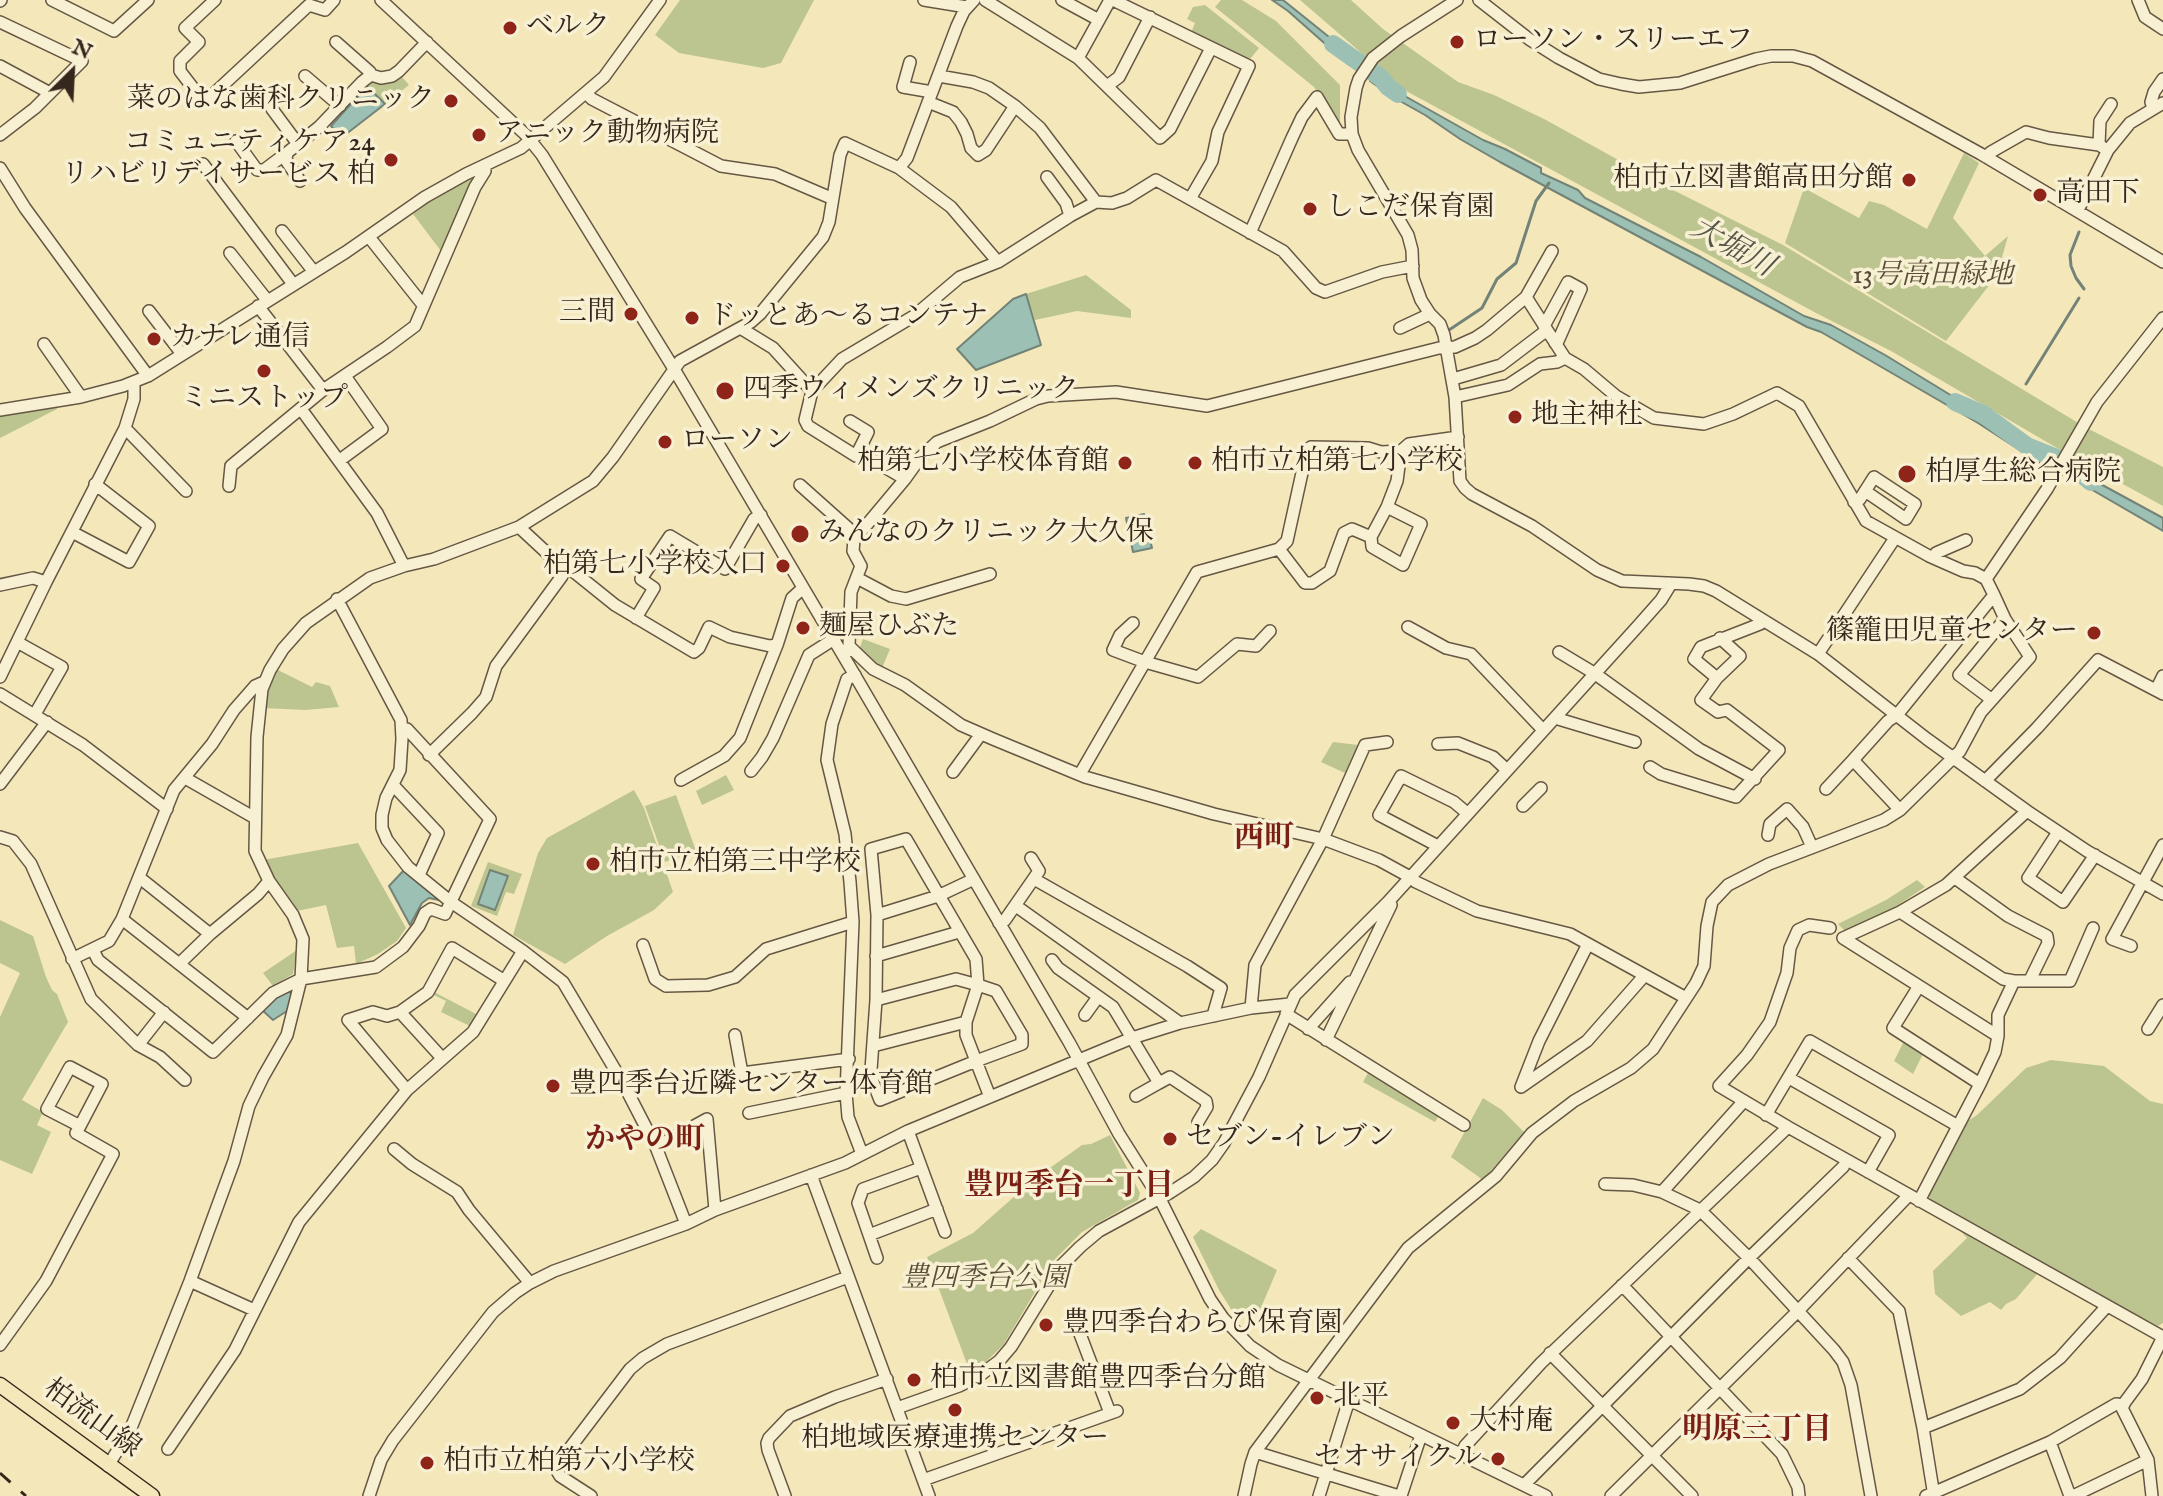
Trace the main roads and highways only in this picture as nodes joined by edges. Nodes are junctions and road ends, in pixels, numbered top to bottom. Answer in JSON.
{"nodes":[{"id":1,"x":0,"y":1385,"type":"edge"},
{"id":2,"x":152,"y":1496,"type":"edge"}],
"edges":[{"from":1,"to":2,"type":"main road","name":"柏流山線"}]}
